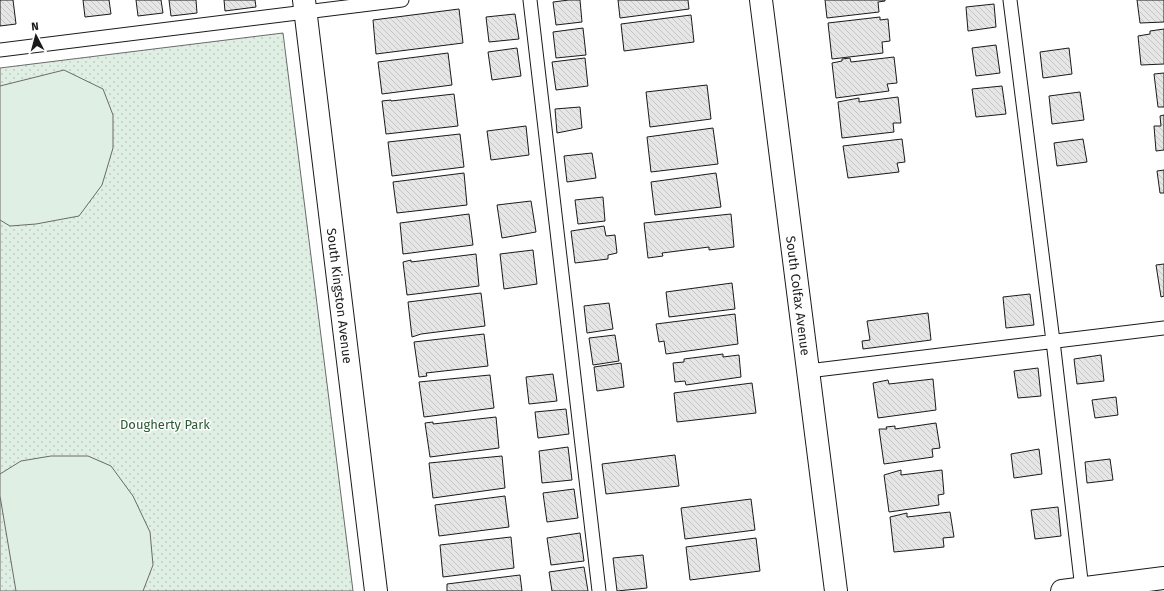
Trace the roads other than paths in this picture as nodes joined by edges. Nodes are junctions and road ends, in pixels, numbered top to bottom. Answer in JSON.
{"nodes":[{"id":1,"x":402,"y":0,"type":"edge"},
{"id":2,"x":530,"y":0,"type":"edge"},
{"id":3,"x":761,"y":0,"type":"edge"},
{"id":4,"x":1010,"y":0,"type":"edge"},
{"id":5,"x":304,"y":6,"type":"edge"},
{"id":6,"x":0,"y":50,"type":"edge"},
{"id":7,"x":1164,"y":328,"type":"edge"},
{"id":8,"x":1053,"y":341,"type":"junction"},
{"id":9,"x":808,"y":371,"type":"junction"},
{"id":10,"x":1164,"y":578,"type":"edge"},
{"id":11,"x":1072,"y":590,"type":"edge"},
{"id":12,"x":376,"y":591,"type":"edge"},
{"id":13,"x":599,"y":591,"type":"edge"},
{"id":14,"x":836,"y":591,"type":"edge"}],
"edges":[{"from":1,"to":5,"type":"lane"},
{"from":2,"to":13,"type":"lane"},
{"from":3,"to":9,"type":"street","name":"South Colfax Avenue"},
{"from":4,"to":8,"type":"lane"},
{"from":5,"to":6,"type":"lane"},
{"from":5,"to":12,"type":"street","name":"South Kingston Avenue"},
{"from":7,"to":8,"type":"lane"},
{"from":8,"to":9,"type":"lane"},
{"from":8,"to":11,"type":"lane"},
{"from":9,"to":14,"type":"street","name":"South Colfax Avenue"},
{"from":10,"to":11,"type":"street"}]}
